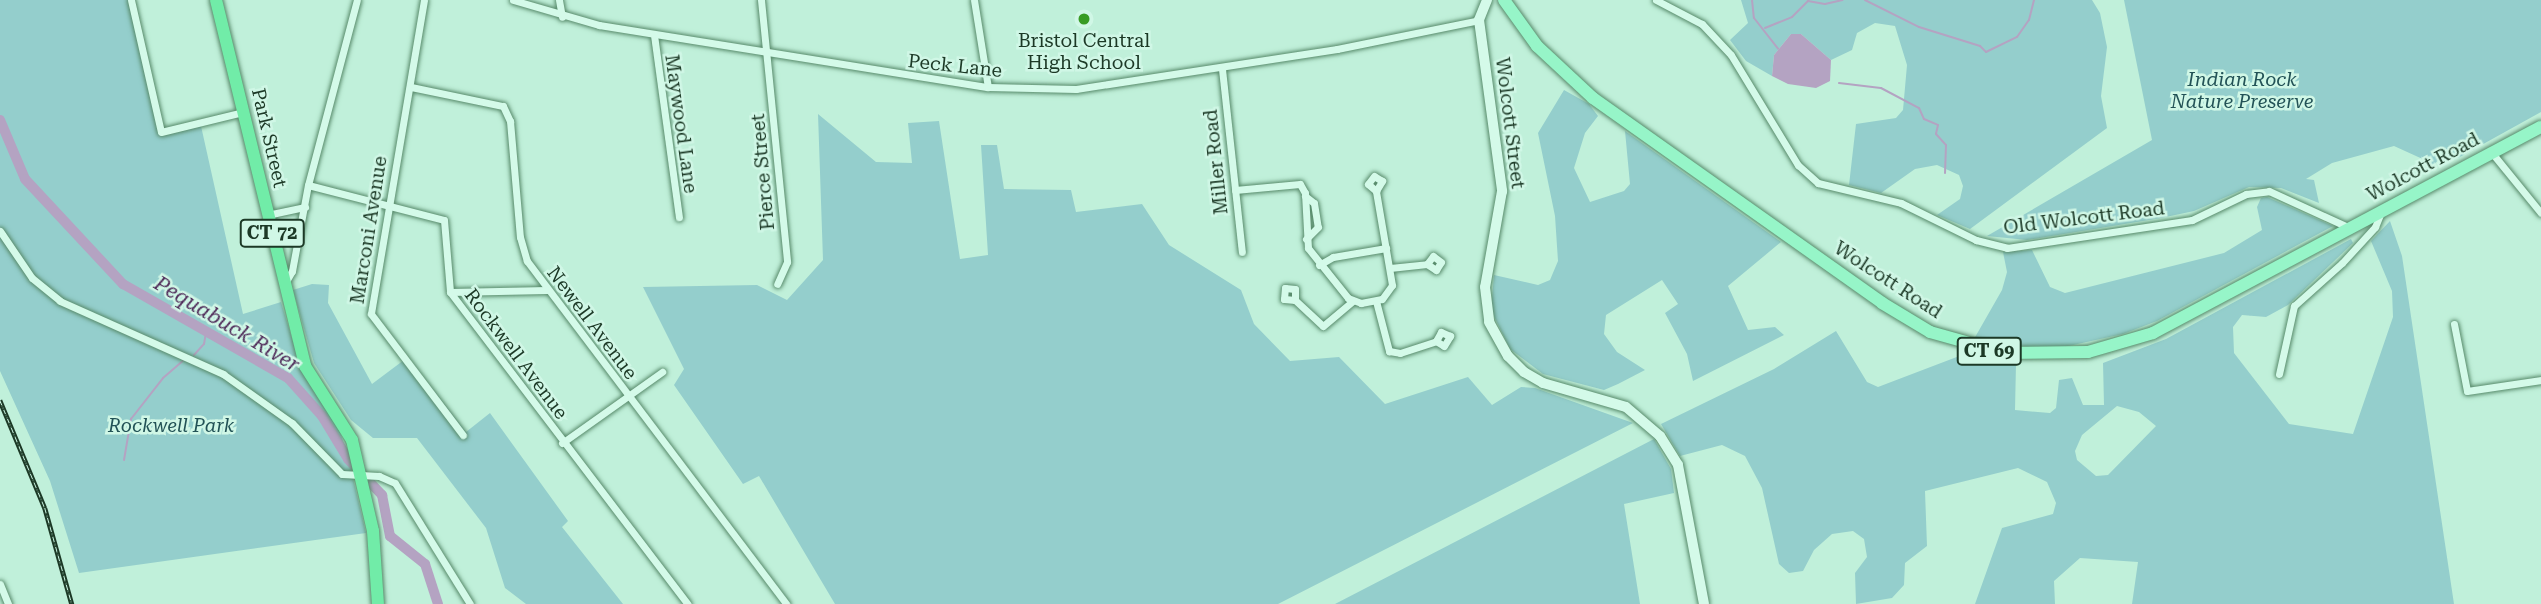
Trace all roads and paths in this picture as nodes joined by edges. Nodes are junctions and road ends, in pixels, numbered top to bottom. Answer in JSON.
{"nodes":[{"id":1,"x":131,"y":0,"type":"edge"},
{"id":2,"x":216,"y":0,"type":"edge"},
{"id":3,"x":357,"y":0,"type":"edge"},
{"id":4,"x":424,"y":0,"type":"edge"},
{"id":5,"x":513,"y":0,"type":"edge"},
{"id":6,"x":559,"y":0,"type":"edge"},
{"id":7,"x":761,"y":0,"type":"edge"},
{"id":8,"x":974,"y":0,"type":"edge"},
{"id":9,"x":1487,"y":0,"type":"edge"},
{"id":10,"x":1504,"y":0,"type":"edge"},
{"id":11,"x":1656,"y":0,"type":"edge"},
{"id":12,"x":562,"y":18,"type":"junction"},
{"id":13,"x":1479,"y":20,"type":"junction"},
{"id":14,"x":654,"y":35,"type":"junction"},
{"id":15,"x":769,"y":54,"type":"junction"},
{"id":16,"x":1222,"y":69,"type":"junction"},
{"id":17,"x":411,"y":87,"type":"junction"},
{"id":18,"x":988,"y":87,"type":"junction"},
{"id":19,"x":243,"y":112,"type":"junction"},
{"id":20,"x":2541,"y":127,"type":"edge"},
{"id":21,"x":2492,"y":153,"type":"junction"},
{"id":22,"x":308,"y":185,"type":"junction"},
{"id":23,"x":1235,"y":190,"type":"junction"},
{"id":24,"x":1376,"y":191,"type":"dead end"},
{"id":25,"x":1305,"y":196,"type":"junction"},
{"id":26,"x":386,"y":204,"type":"junction"},
{"id":27,"x":305,"y":207,"type":"junction"},
{"id":28,"x":2382,"y":211,"type":"junction"},
{"id":29,"x":2541,"y":213,"type":"edge"},
{"id":30,"x":267,"y":215,"type":"junction"},
{"id":31,"x":679,"y":217,"type":"dead end"},
{"id":32,"x":2350,"y":228,"type":"junction"},
{"id":33,"x":0,"y":232,"type":"edge"},
{"id":34,"x":1306,"y":239,"type":"junction"},
{"id":35,"x":1386,"y":248,"type":"junction"},
{"id":36,"x":1242,"y":251,"type":"dead end"},
{"id":37,"x":1427,"y":264,"type":"dead end"},
{"id":38,"x":1319,"y":265,"type":"junction"},
{"id":39,"x":1390,"y":268,"type":"junction"},
{"id":40,"x":284,"y":284,"type":"junction"},
{"id":41,"x":777,"y":284,"type":"dead end"},
{"id":42,"x":547,"y":290,"type":"junction"},
{"id":43,"x":450,"y":292,"type":"junction"},
{"id":44,"x":1295,"y":300,"type":"dead end"},
{"id":45,"x":1353,"y":301,"type":"junction"},
{"id":46,"x":1376,"y":301,"type":"junction"},
{"id":47,"x":2454,"y":324,"type":"dead end"},
{"id":48,"x":1436,"y":341,"type":"dead end"},
{"id":49,"x":662,"y":372,"type":"dead end"},
{"id":50,"x":2279,"y":374,"type":"dead end"},
{"id":51,"x":2541,"y":380,"type":"edge"},
{"id":52,"x":628,"y":398,"type":"junction"},
{"id":53,"x":463,"y":435,"type":"dead end"},
{"id":54,"x":562,"y":443,"type":"junction"},
{"id":55,"x":360,"y":479,"type":"junction"},
{"id":56,"x":0,"y":584,"type":"edge"},
{"id":57,"x":8,"y":604,"type":"edge"},
{"id":58,"x":378,"y":604,"type":"edge"},
{"id":59,"x":470,"y":604,"type":"edge"},
{"id":60,"x":688,"y":604,"type":"edge"},
{"id":61,"x":786,"y":604,"type":"edge"},
{"id":62,"x":1704,"y":604,"type":"edge"}],
"edges":[{"from":1,"to":19,"type":"street"},
{"from":2,"to":19,"type":"highway","name":"Park Street","number":"CT 72"},
{"from":3,"to":22,"type":"street"},
{"from":4,"to":17,"type":"street","name":"Marconi Avenue"},
{"from":5,"to":12,"type":"street","name":"Peck Lane"},
{"from":6,"to":12,"type":"street"},
{"from":7,"to":15,"type":"street","name":"Pierce Street"},
{"from":8,"to":18,"type":"street"},
{"from":9,"to":13,"type":"main road","name":"Wolcott Street"},
{"from":10,"to":32,"type":"main road","name":"Wolcott Road","number":"CT 69"},
{"from":11,"to":32,"type":"street","name":"Old Wolcott Road"},
{"from":12,"to":14,"type":"street","name":"Peck Lane"},
{"from":13,"to":16,"type":"street","name":"Peck Lane"},
{"from":13,"to":62,"type":"main road","name":"Wolcott Street"},
{"from":14,"to":15,"type":"street","name":"Peck Lane"},
{"from":14,"to":31,"type":"street","name":"Maywood Lane"},
{"from":15,"to":18,"type":"street","name":"Peck Lane"},
{"from":15,"to":41,"type":"street","name":"Pierce Street"},
{"from":16,"to":18,"type":"street","name":"Peck Lane"},
{"from":16,"to":23,"type":"street","name":"Miller Road"},
{"from":17,"to":26,"type":"street","name":"Marconi Avenue"},
{"from":17,"to":42,"type":"street","name":"Newell Avenue"},
{"from":19,"to":30,"type":"highway","name":"Park Street","number":"CT 72"},
{"from":20,"to":21,"type":"main road","name":"Wolcott Road","number":"CT 69"},
{"from":21,"to":28,"type":"main road","name":"Wolcott Road","number":"CT 69"},
{"from":21,"to":29,"type":"street"},
{"from":22,"to":26,"type":"street","name":"Rockwell Avenue"},
{"from":22,"to":27,"type":"street"},
{"from":23,"to":25,"type":"street"},
{"from":23,"to":36,"type":"street","name":"Miller Road"},
{"from":24,"to":35,"type":"street"},
{"from":25,"to":34,"type":"street"},
{"from":25,"to":34,"type":"street"},
{"from":26,"to":43,"type":"street","name":"Rockwell Avenue"},
{"from":26,"to":53,"type":"street","name":"Marconi Avenue"},
{"from":27,"to":30,"type":"street"},
{"from":27,"to":40,"type":"street"},
{"from":28,"to":32,"type":"main road","name":"Wolcott Road","number":"CT 69"},
{"from":28,"to":50,"type":"street"},
{"from":30,"to":40,"type":"highway","name":"Park Street","number":"CT 72"},
{"from":33,"to":55,"type":"street"},
{"from":34,"to":38,"type":"street"},
{"from":35,"to":38,"type":"street"},
{"from":35,"to":39,"type":"street"},
{"from":37,"to":39,"type":"street"},
{"from":38,"to":45,"type":"street"},
{"from":39,"to":46,"type":"street"},
{"from":40,"to":55,"type":"highway","name":"Park Street","number":"CT 72"},
{"from":42,"to":43,"type":"street"},
{"from":42,"to":52,"type":"street","name":"Newell Avenue"},
{"from":43,"to":54,"type":"street","name":"Rockwell Avenue"},
{"from":44,"to":45,"type":"street"},
{"from":45,"to":46,"type":"street"},
{"from":46,"to":48,"type":"street"},
{"from":47,"to":51,"type":"street"},
{"from":49,"to":52,"type":"street"},
{"from":52,"to":54,"type":"street"},
{"from":52,"to":61,"type":"street","name":"Newell Avenue"},
{"from":54,"to":60,"type":"street","name":"Rockwell Avenue"},
{"from":55,"to":58,"type":"highway","number":"CT 72"},
{"from":55,"to":59,"type":"street"},
{"from":56,"to":57,"type":"street"}]}
